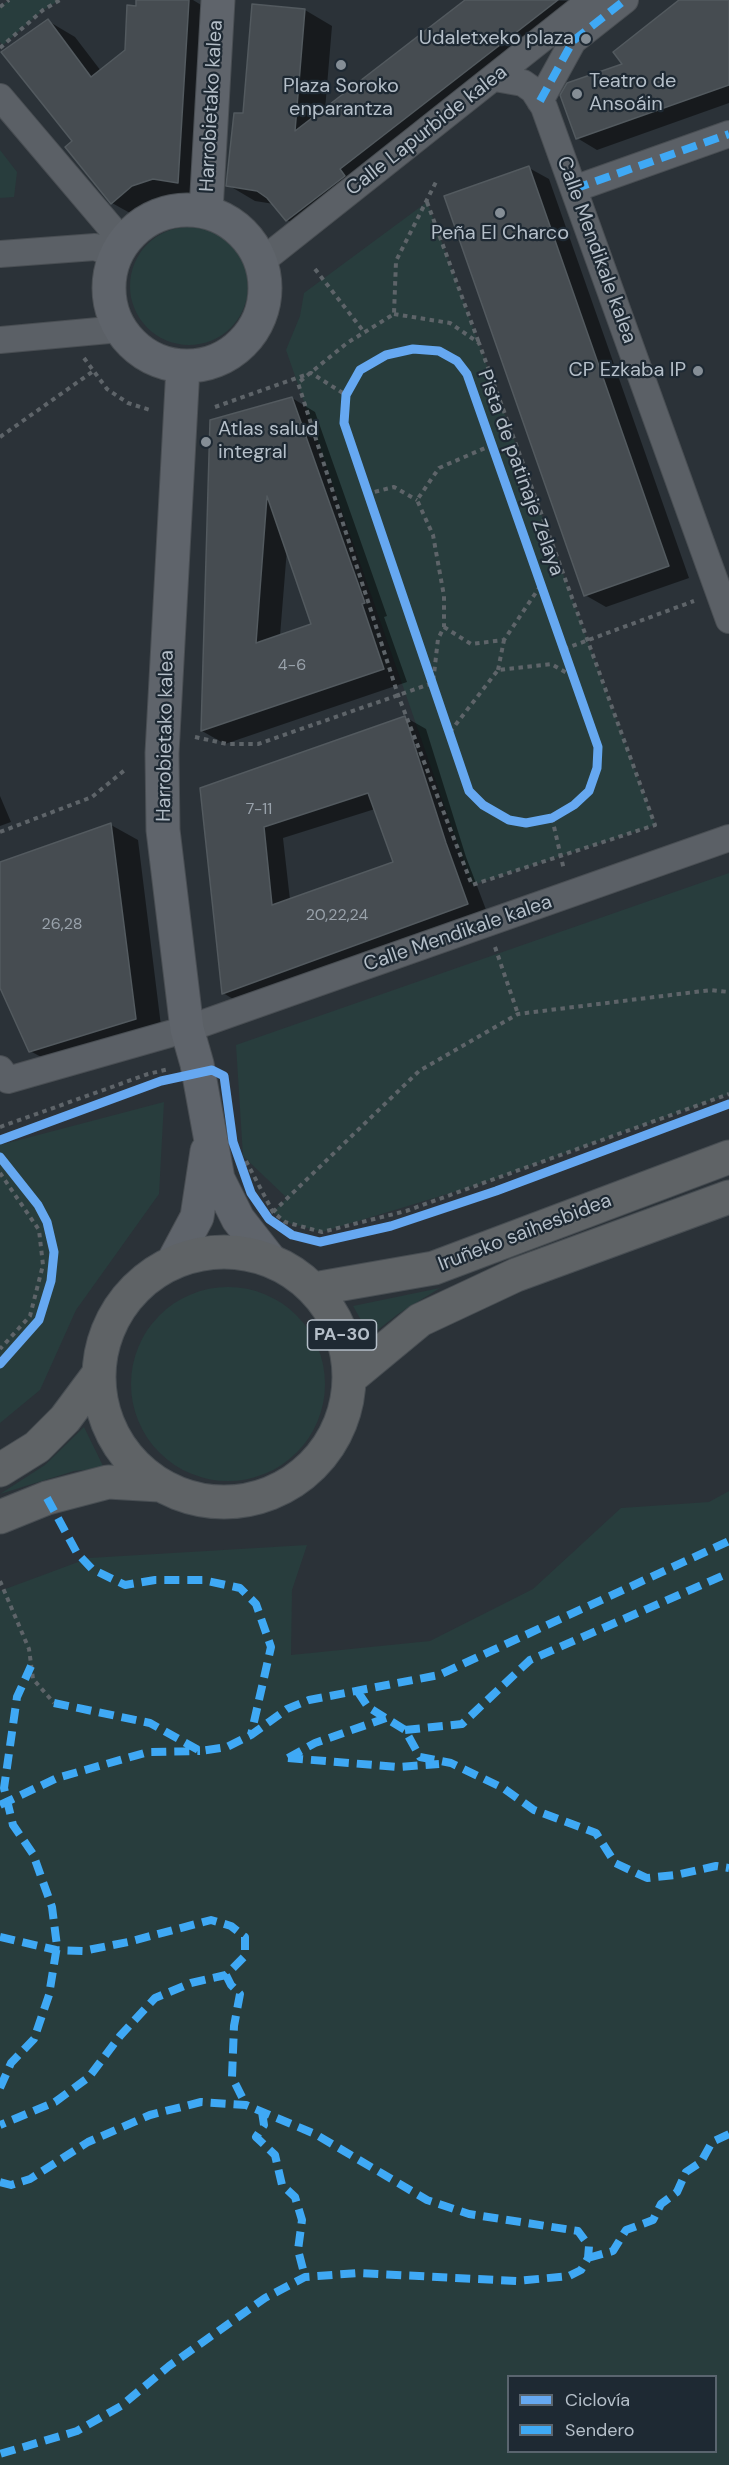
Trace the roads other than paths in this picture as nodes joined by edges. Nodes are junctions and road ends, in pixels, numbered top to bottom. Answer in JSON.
{"nodes":[{"id":1,"x":218,"y":0,"type":"edge"},
{"id":2,"x":591,"y":0,"type":"edge"},
{"id":3,"x":626,"y":0,"type":"edge"},
{"id":4,"x":495,"y":78,"type":"junction"},
{"id":5,"x":0,"y":97,"type":"edge"},
{"id":6,"x":540,"y":101,"type":"junction"},
{"id":7,"x":729,"y":134,"type":"edge"},
{"id":8,"x":573,"y":189,"type":"junction"},
{"id":9,"x":206,"y":211,"type":"junction"},
{"id":10,"x":119,"y":249,"type":"junction"},
{"id":11,"x":0,"y":254,"type":"edge"},
{"id":12,"x":262,"y":261,"type":"junction"},
{"id":13,"x":120,"y":328,"type":"junction"},
{"id":14,"x":0,"y":340,"type":"edge"},
{"id":15,"x":183,"y":367,"type":"junction"},
{"id":16,"x":729,"y":620,"type":"edge"},
{"id":17,"x":729,"y":838,"type":"edge"},
{"id":18,"x":187,"y":1029,"type":"junction"},
{"id":19,"x":0,"y":1070,"type":"edge"},
{"id":20,"x":209,"y":1137,"type":"junction"},
{"id":21,"x":729,"y":1157,"type":"edge"},
{"id":22,"x":729,"y":1197,"type":"edge"},
{"id":23,"x":270,"y":1260,"type":"junction"},
{"id":24,"x":172,"y":1262,"type":"junction"},
{"id":25,"x":314,"y":1289,"type":"junction"},
{"id":26,"x":98,"y":1376,"type":"junction"},
{"id":27,"x":351,"y":1378,"type":"junction"},
{"id":28,"x":0,"y":1470,"type":"edge"},
{"id":29,"x":159,"y":1485,"type":"junction"},
{"id":30,"x":0,"y":1516,"type":"edge"}],
"edges":[{"from":1,"to":9,"type":"main road","name":"Harrobietako kalea"},
{"from":2,"to":4,"type":"street","name":"Calle Lapurbide kalea"},
{"from":3,"to":6,"type":"street"},
{"from":4,"to":6,"type":"street","name":"Calle Mendikale kalea"},
{"from":4,"to":12,"type":"street","name":"Calle Lapurbide kalea"},
{"from":5,"to":10,"type":"street"},
{"from":6,"to":8,"type":"street","name":"Calle Mendikale kalea"},
{"from":7,"to":8,"type":"street"},
{"from":8,"to":16,"type":"street","name":"Calle Mendikale kalea"},
{"from":9,"to":10,"type":"main road"},
{"from":9,"to":12,"type":"main road"},
{"from":10,"to":11,"type":"street"},
{"from":10,"to":13,"type":"main road"},
{"from":12,"to":15,"type":"main road"},
{"from":13,"to":14,"type":"street"},
{"from":13,"to":15,"type":"main road"},
{"from":15,"to":18,"type":"main road","name":"Harrobietako kalea"},
{"from":17,"to":18,"type":"street","name":"Calle Mendikale kalea"},
{"from":18,"to":19,"type":"street","name":"Calle Mendikale kalea"},
{"from":18,"to":20,"type":"main road","name":"Harrobietako kalea"},
{"from":20,"to":23,"type":"main road","name":"Harrobietako kalea"},
{"from":20,"to":24,"type":"main road","name":"Harrobietako kalea"},
{"from":21,"to":25,"type":"highway","name":"Iruñeko saihesbidea"},
{"from":22,"to":27,"type":"highway","name":"Iruñeko saihesbidea","number":"PA-30"},
{"from":23,"to":24,"type":"highway","number":"PA-30"},
{"from":23,"to":25,"type":"highway","number":"PA-30"},
{"from":24,"to":26,"type":"highway","number":"PA-30"},
{"from":25,"to":27,"type":"highway","number":"PA-30"},
{"from":26,"to":28,"type":"highway","number":"PA-30"},
{"from":26,"to":29,"type":"highway","number":"PA-30"},
{"from":27,"to":29,"type":"highway","number":"PA-30"},
{"from":29,"to":30,"type":"highway","number":"PA-30"}]}
